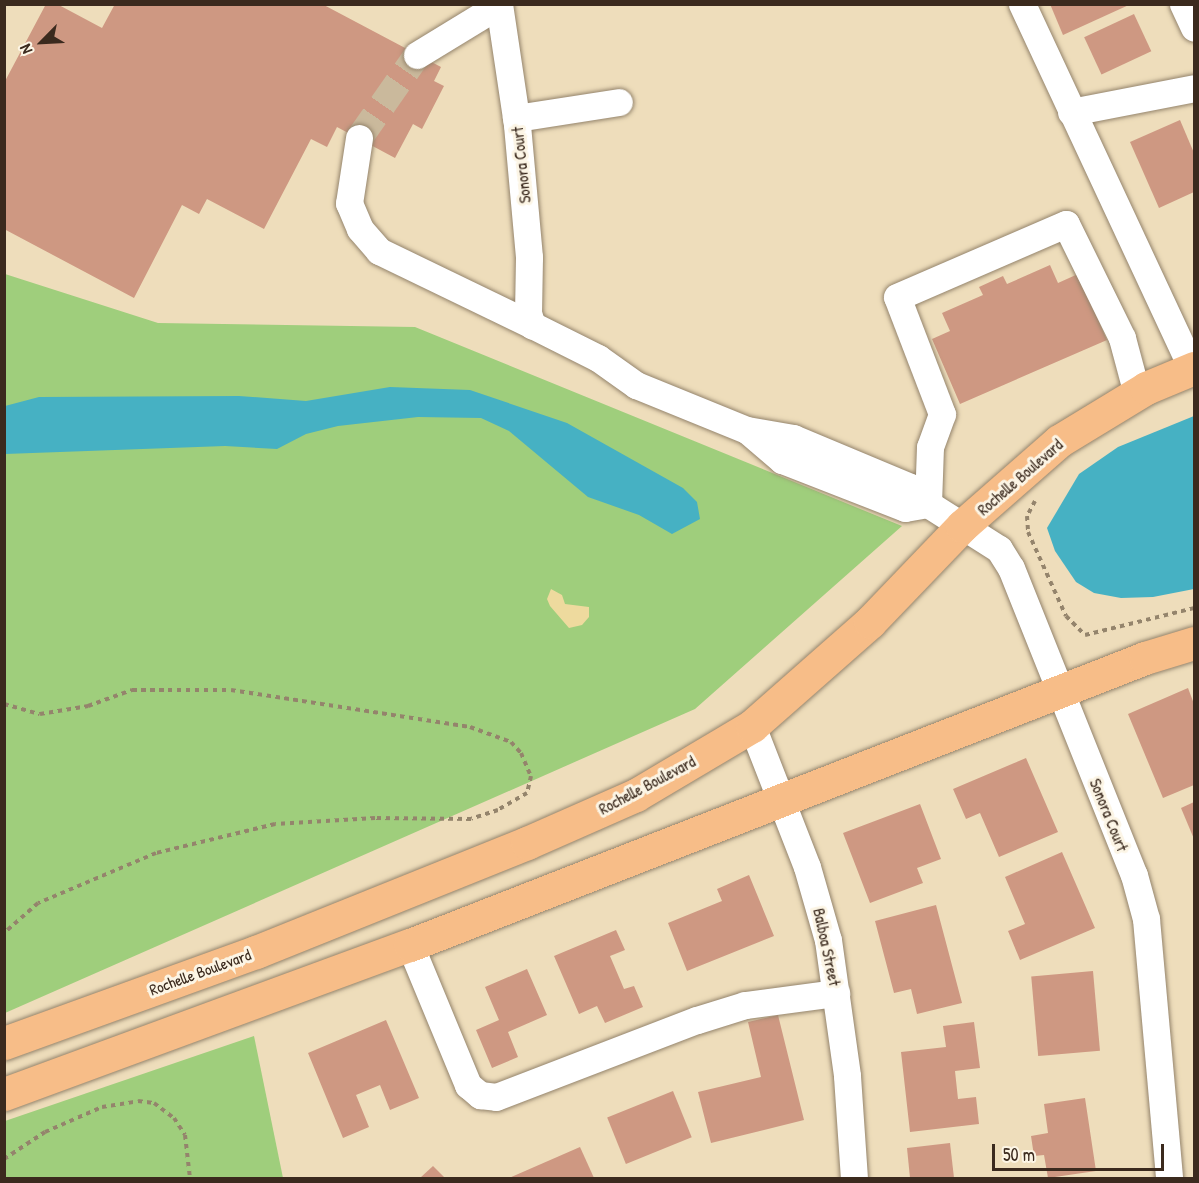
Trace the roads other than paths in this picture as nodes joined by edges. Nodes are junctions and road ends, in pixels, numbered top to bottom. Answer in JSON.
{"nodes":[{"id":1,"x":1022,"y":4,"type":"edge"},
{"id":2,"x":1182,"y":4,"type":"edge"},
{"id":3,"x":499,"y":5,"type":"edge"},
{"id":4,"x":1194,"y":28,"type":"edge"},
{"id":5,"x":417,"y":55,"type":"tunnel mouth"},
{"id":6,"x":1194,"y":88,"type":"edge"},
{"id":7,"x":619,"y":102,"type":"dead end"},
{"id":8,"x":1071,"y":112,"type":"junction"},
{"id":9,"x":516,"y":118,"type":"junction"},
{"id":10,"x":359,"y":138,"type":"tunnel mouth"},
{"id":11,"x":532,"y":325,"type":"junction"},
{"id":12,"x":1193,"y":368,"type":"edge"},
{"id":13,"x":1137,"y":394,"type":"junction"},
{"id":14,"x":928,"y":504,"type":"junction"},
{"id":15,"x":962,"y":526,"type":"junction"},
{"id":16,"x":1194,"y":643,"type":"edge"},
{"id":17,"x":1060,"y":690,"type":"junction"},
{"id":18,"x":752,"y":726,"type":"junction"},
{"id":19,"x":782,"y":798,"type":"junction"},
{"id":20,"x":410,"y":945,"type":"junction"},
{"id":21,"x":836,"y":993,"type":"junction"},
{"id":22,"x":4,"y":1043,"type":"edge"},
{"id":23,"x":4,"y":1094,"type":"edge"},
{"id":24,"x":854,"y":1179,"type":"edge"},
{"id":25,"x":1169,"y":1179,"type":"edge"}],
"edges":[{"from":1,"to":8,"type":"street"},
{"from":2,"to":4,"type":"street"},
{"from":3,"to":5,"type":"street","name":"Sonora Court"},
{"from":3,"to":9,"type":"street","name":"Sonora Court"},
{"from":6,"to":8,"type":"street"},
{"from":7,"to":9,"type":"street"},
{"from":8,"to":12,"type":"street"},
{"from":9,"to":11,"type":"street","name":"Sonora Court"},
{"from":10,"to":11,"type":"street","name":"Sonora Court"},
{"from":11,"to":14,"type":"street","name":"Sonora Court"},
{"from":12,"to":13,"type":"main road","name":"Rochelle Boulevard"},
{"from":13,"to":14,"type":"street"},
{"from":13,"to":15,"type":"main road","name":"Rochelle Boulevard"},
{"from":14,"to":15,"type":"street","name":"Sonora Court"},
{"from":15,"to":17,"type":"street","name":"Sonora Court"},
{"from":15,"to":18,"type":"main road","name":"Rochelle Boulevard"},
{"from":16,"to":17,"type":"main road"},
{"from":17,"to":19,"type":"main road"},
{"from":17,"to":25,"type":"street","name":"Sonora Court"},
{"from":18,"to":19,"type":"street","name":"Balboa Street"},
{"from":18,"to":22,"type":"main road","name":"Rochelle Boulevard"},
{"from":19,"to":20,"type":"main road"},
{"from":19,"to":21,"type":"street","name":"Balboa Street"},
{"from":20,"to":21,"type":"street"},
{"from":20,"to":23,"type":"main road"},
{"from":21,"to":24,"type":"street","name":"Balboa Street"}]}
